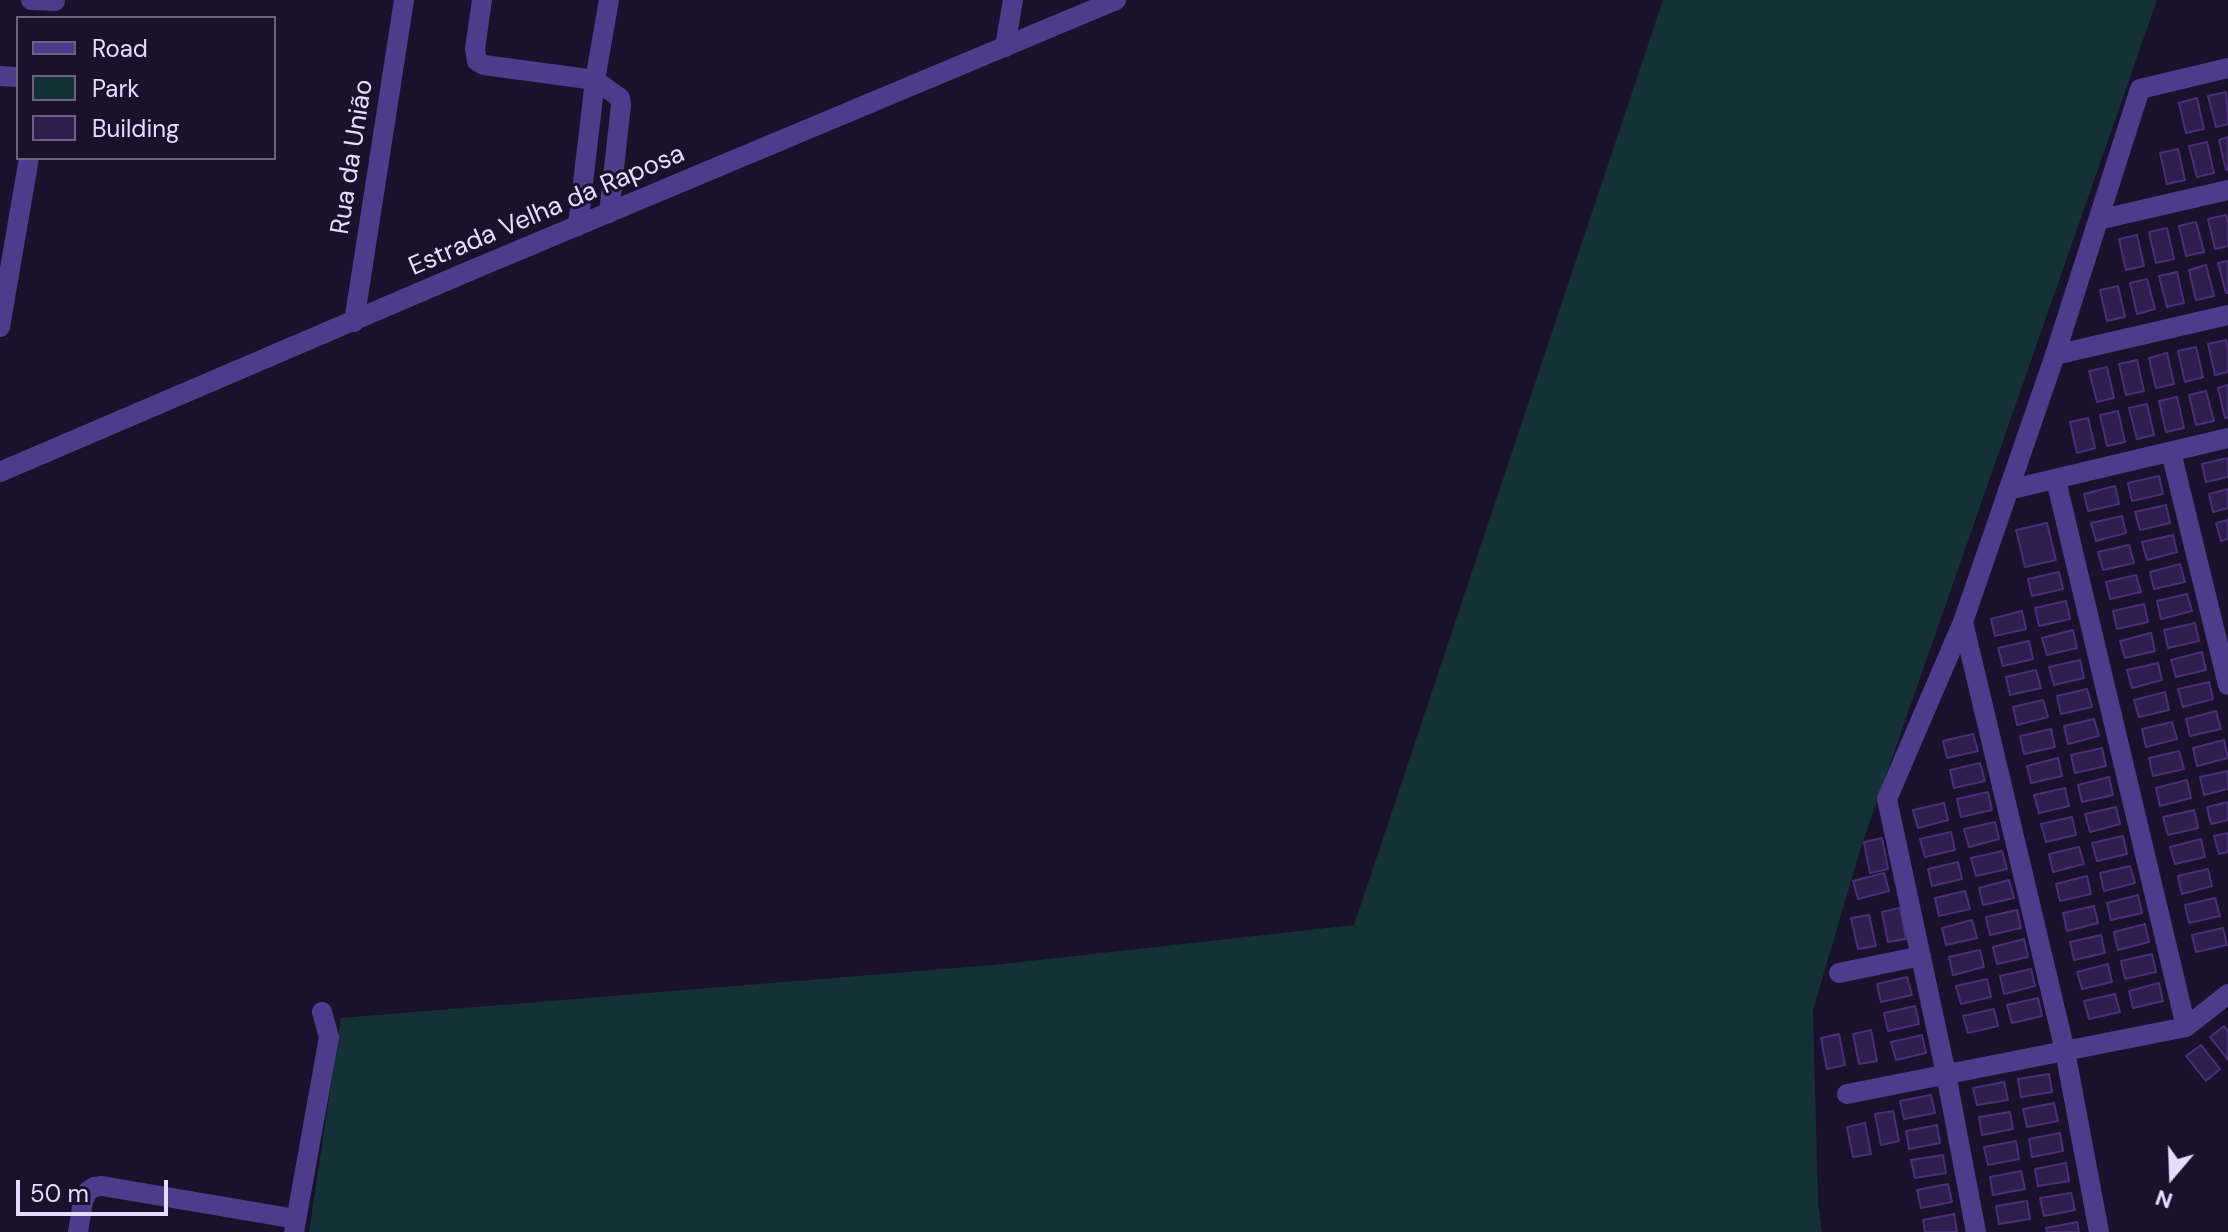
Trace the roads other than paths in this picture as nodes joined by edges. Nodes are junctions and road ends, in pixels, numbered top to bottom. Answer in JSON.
{"nodes":[{"id":1,"x":31,"y":0,"type":"edge"},
{"id":2,"x":404,"y":0,"type":"edge"},
{"id":3,"x":482,"y":0,"type":"edge"},
{"id":4,"x":609,"y":0,"type":"edge"},
{"id":5,"x":1013,"y":0,"type":"edge"},
{"id":6,"x":1116,"y":0,"type":"edge"},
{"id":7,"x":55,"y":6,"type":"edge"},
{"id":8,"x":1005,"y":47,"type":"junction"},
{"id":9,"x":2228,"y":68,"type":"edge"},
{"id":10,"x":595,"y":80,"type":"junction"},
{"id":11,"x":29,"y":160,"type":"edge"},
{"id":12,"x":2228,"y":190,"type":"edge"},
{"id":13,"x":609,"y":213,"type":"junction"},
{"id":14,"x":2098,"y":220,"type":"junction"},
{"id":15,"x":578,"y":226,"type":"junction"},
{"id":16,"x":2228,"y":315,"type":"edge"},
{"id":17,"x":354,"y":322,"type":"junction"},
{"id":18,"x":0,"y":325,"type":"edge"},
{"id":19,"x":2055,"y":355,"type":"junction"},
{"id":20,"x":2228,"y":438,"type":"edge"},
{"id":21,"x":2171,"y":452,"type":"junction"},
{"id":22,"x":0,"y":472,"type":"edge"},
{"id":23,"x":2056,"y":480,"type":"junction"},
{"id":24,"x":2008,"y":490,"type":"junction"},
{"id":25,"x":1963,"y":622,"type":"junction"},
{"id":26,"x":2228,"y":685,"type":"edge"},
{"id":27,"x":1921,"y":956,"type":"junction"},
{"id":28,"x":1839,"y":973,"type":"dead end"},
{"id":29,"x":2228,"y":994,"type":"edge"},
{"id":30,"x":322,"y":1012,"type":"dead end"},
{"id":31,"x":2186,"y":1027,"type":"junction"},
{"id":32,"x":2065,"y":1051,"type":"junction"},
{"id":33,"x":1946,"y":1074,"type":"junction"},
{"id":34,"x":1847,"y":1094,"type":"dead end"},
{"id":35,"x":295,"y":1226,"type":"edge"},
{"id":36,"x":78,"y":1232,"type":"edge"},
{"id":37,"x":1976,"y":1232,"type":"edge"},
{"id":38,"x":2099,"y":1232,"type":"edge"}],
"edges":[{"from":1,"to":7,"type":"street"},
{"from":2,"to":17,"type":"street","name":"Rua da União"},
{"from":3,"to":10,"type":"street"},
{"from":4,"to":10,"type":"street"},
{"from":5,"to":8,"type":"street"},
{"from":6,"to":8,"type":"street","name":"Estrada Velha da Raposa"},
{"from":8,"to":13,"type":"street","name":"Estrada Velha da Raposa"},
{"from":9,"to":14,"type":"street"},
{"from":10,"to":13,"type":"street"},
{"from":10,"to":15,"type":"street"},
{"from":11,"to":18,"type":"street"},
{"from":12,"to":14,"type":"street"},
{"from":13,"to":15,"type":"street","name":"Estrada Velha da Raposa"},
{"from":14,"to":19,"type":"street"},
{"from":15,"to":17,"type":"street","name":"Estrada Velha da Raposa"},
{"from":16,"to":19,"type":"street"},
{"from":17,"to":22,"type":"street","name":"Estrada Velha da Raposa"},
{"from":19,"to":24,"type":"street"},
{"from":20,"to":21,"type":"street"},
{"from":21,"to":23,"type":"street"},
{"from":21,"to":26,"type":"street"},
{"from":23,"to":24,"type":"street"},
{"from":23,"to":31,"type":"street"},
{"from":24,"to":25,"type":"street"},
{"from":25,"to":27,"type":"street"},
{"from":25,"to":32,"type":"street"},
{"from":27,"to":28,"type":"street"},
{"from":27,"to":33,"type":"street"},
{"from":29,"to":31,"type":"street"},
{"from":30,"to":35,"type":"street"},
{"from":31,"to":32,"type":"street"},
{"from":32,"to":33,"type":"street"},
{"from":32,"to":38,"type":"street"},
{"from":33,"to":34,"type":"street"},
{"from":33,"to":37,"type":"street"},
{"from":35,"to":36,"type":"street"}]}
